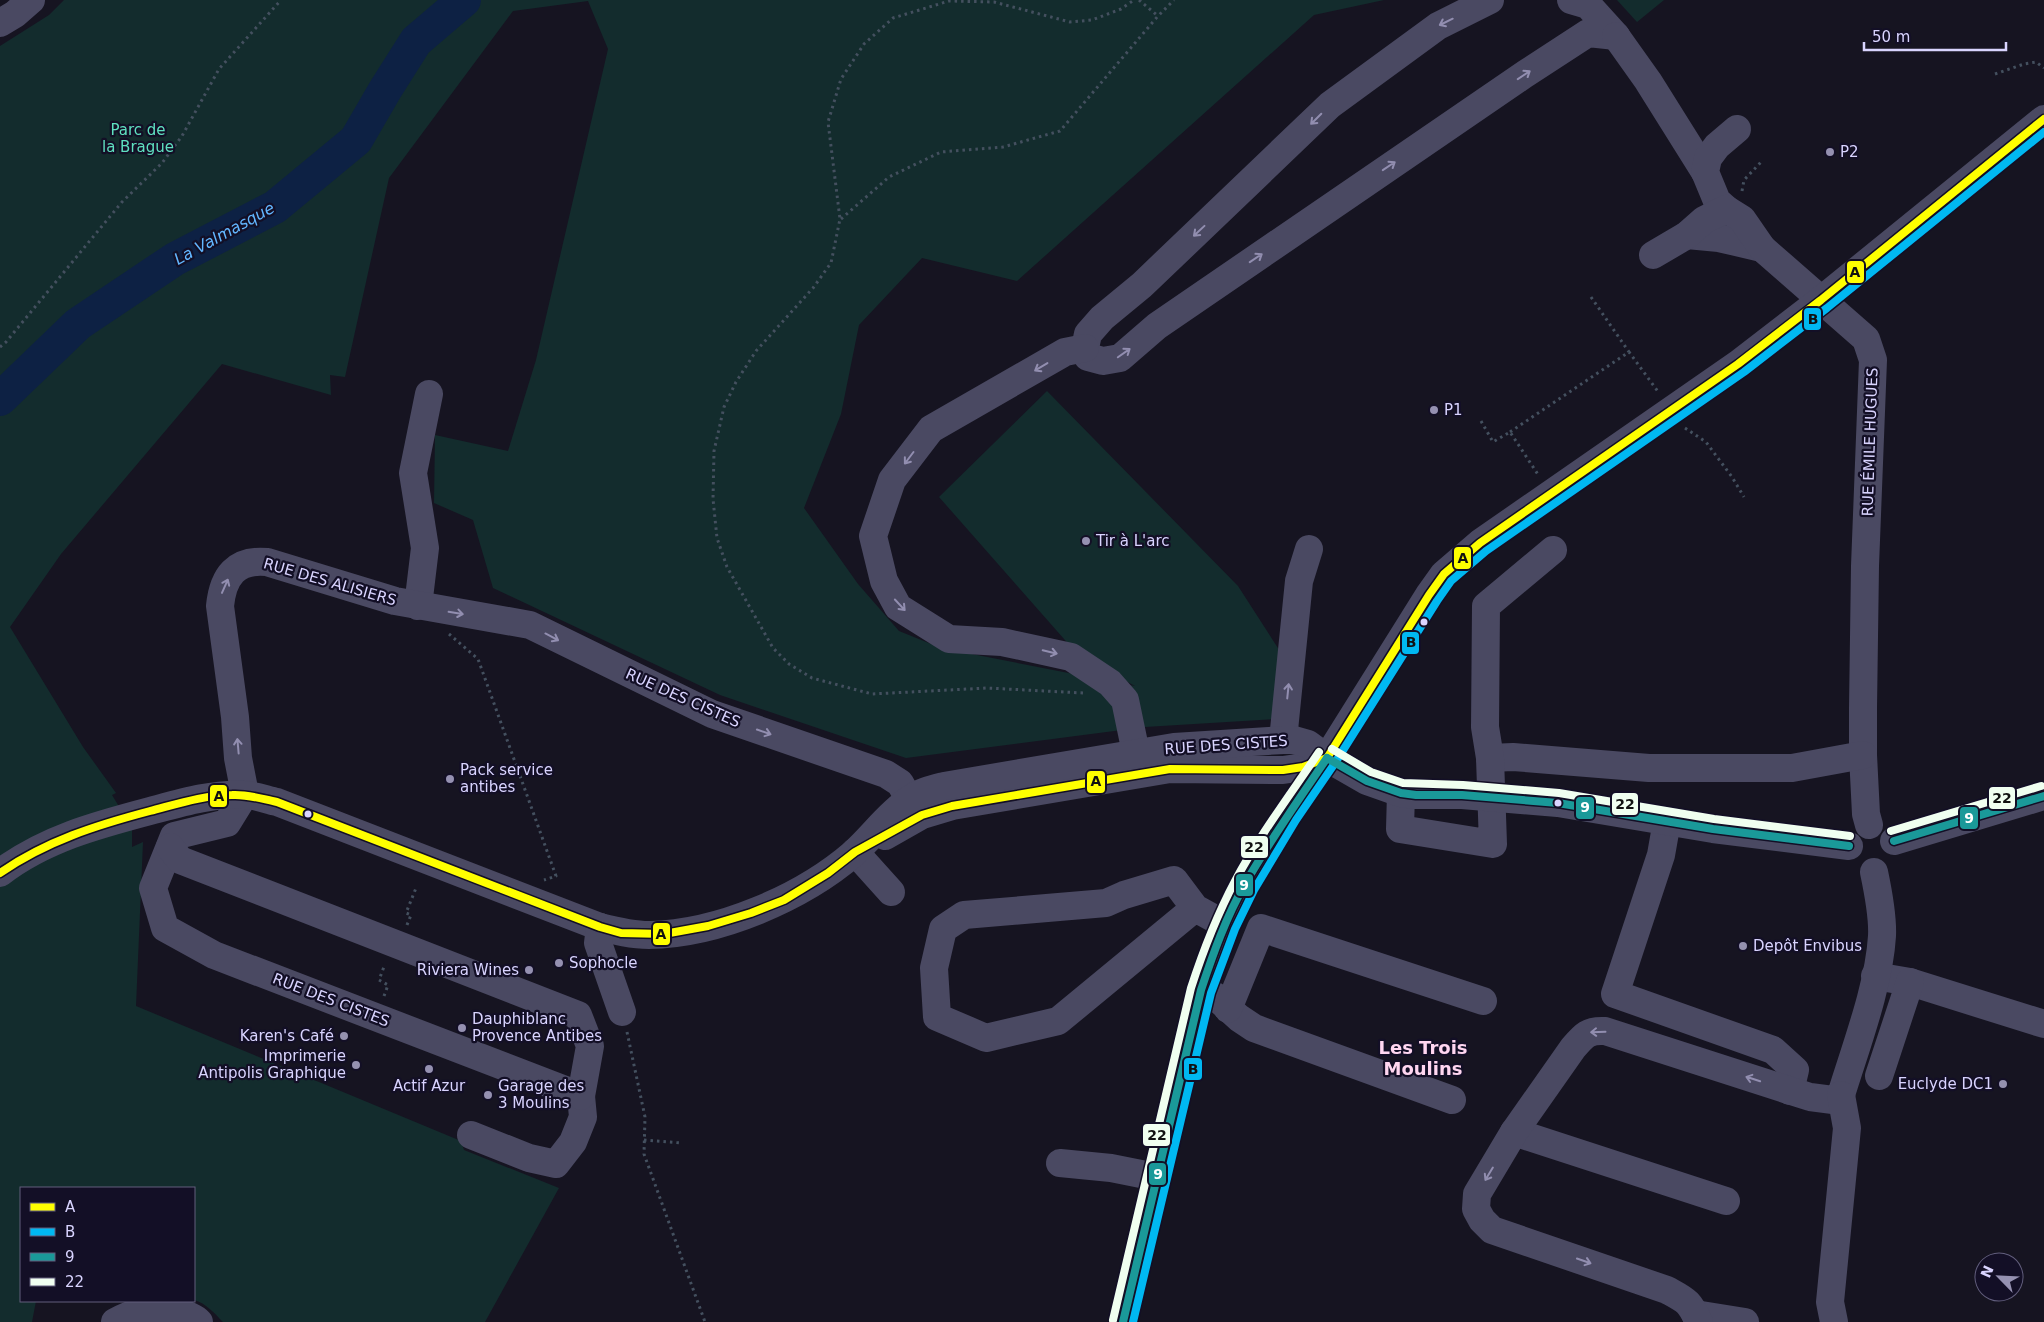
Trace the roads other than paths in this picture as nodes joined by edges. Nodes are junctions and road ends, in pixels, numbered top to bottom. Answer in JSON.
{"nodes":[{"id":1,"x":31,"y":0,"type":"edge"},
{"id":2,"x":1490,"y":0,"type":"edge"},
{"id":3,"x":1571,"y":0,"type":"edge"},
{"id":4,"x":0,"y":23,"type":"edge"},
{"id":5,"x":1616,"y":36,"type":"junction"},
{"id":6,"x":2044,"y":119,"type":"edge"},
{"id":7,"x":1737,"y":129,"type":"dead end"},
{"id":8,"x":1705,"y":172,"type":"junction"},
{"id":9,"x":1734,"y":214,"type":"junction"},
{"id":10,"x":1687,"y":235,"type":"junction"},
{"id":11,"x":1762,"y":248,"type":"junction"},
{"id":12,"x":1653,"y":255,"type":"dead end"},
{"id":13,"x":1821,"y":300,"type":"junction"},
{"id":14,"x":1085,"y":348,"type":"junction"},
{"id":15,"x":429,"y":394,"type":"dead end"},
{"id":16,"x":1309,"y":549,"type":"dead end"},
{"id":17,"x":1553,"y":550,"type":"dead end"},
{"id":18,"x":418,"y":606,"type":"junction"},
{"id":19,"x":507,"y":621,"type":"joint"},
{"id":20,"x":1283,"y":740,"type":"junction"},
{"id":21,"x":1136,"y":753,"type":"junction"},
{"id":22,"x":1863,"y":755,"type":"junction"},
{"id":23,"x":1327,"y":758,"type":"junction"},
{"id":24,"x":1490,"y":758,"type":"junction"},
{"id":25,"x":1401,"y":793,"type":"junction"},
{"id":26,"x":245,"y":794,"type":"junction"},
{"id":27,"x":2044,"y":796,"type":"edge"},
{"id":28,"x":1491,"y":798,"type":"junction"},
{"id":29,"x":909,"y":799,"type":"junction"},
{"id":30,"x":1667,"y":821,"type":"junction"},
{"id":31,"x":1869,"y":825,"type":"junction"},
{"id":32,"x":1894,"y":841,"type":"junction"},
{"id":33,"x":1848,"y":846,"type":"junction"},
{"id":34,"x":170,"y":847,"type":"junction"},
{"id":35,"x":855,"y":852,"type":"junction"},
{"id":36,"x":1874,"y":872,"type":"junction"},
{"id":37,"x":0,"y":873,"type":"edge"},
{"id":38,"x":891,"y":892,"type":"dead end"},
{"id":39,"x":1195,"y":908,"type":"junction"},
{"id":40,"x":1226,"y":924,"type":"junction"},
{"id":41,"x":600,"y":927,"type":"junction"},
{"id":42,"x":1875,"y":976,"type":"junction"},
{"id":43,"x":1910,"y":982,"type":"junction"},
{"id":44,"x":1201,"y":990,"type":"junction"},
{"id":45,"x":1483,"y":1002,"type":"dead end"},
{"id":46,"x":1228,"y":1009,"type":"junction"},
{"id":47,"x":622,"y":1012,"type":"road end"},
{"id":48,"x":2044,"y":1024,"type":"edge"},
{"id":49,"x":1879,"y":1076,"type":"dead end"},
{"id":50,"x":1790,"y":1091,"type":"junction"},
{"id":51,"x":581,"y":1096,"type":"junction"},
{"id":52,"x":1837,"y":1098,"type":"junction"},
{"id":53,"x":1452,"y":1100,"type":"dead end"},
{"id":54,"x":1514,"y":1132,"type":"junction"},
{"id":55,"x":471,"y":1135,"type":"dead end"},
{"id":56,"x":1060,"y":1163,"type":"dead end"},
{"id":57,"x":1156,"y":1177,"type":"junction"},
{"id":58,"x":1726,"y":1201,"type":"dead end"},
{"id":59,"x":1697,"y":1318,"type":"edge"},
{"id":60,"x":115,"y":1322,"type":"edge"},
{"id":61,"x":199,"y":1322,"type":"edge"},
{"id":62,"x":1123,"y":1322,"type":"edge"},
{"id":63,"x":1745,"y":1322,"type":"edge"},
{"id":64,"x":1834,"y":1322,"type":"edge"}],
"edges":[{"from":1,"to":4,"type":"street"},
{"from":2,"to":14,"type":"street","one_way":true},
{"from":3,"to":5,"type":"street","name":"RUE ÉMILE HUGUES"},
{"from":5,"to":8,"type":"street","name":"RUE ÉMILE HUGUES"},
{"from":14,"to":5,"type":"street","one_way":true},
{"from":6,"to":13,"type":"street"},
{"from":7,"to":8,"type":"street"},
{"from":8,"to":9,"type":"street","name":"RUE ÉMILE HUGUES"},
{"from":9,"to":10,"type":"street"},
{"from":9,"to":11,"type":"street","name":"RUE ÉMILE HUGUES"},
{"from":10,"to":11,"type":"street"},
{"from":10,"to":12,"type":"street"},
{"from":11,"to":13,"type":"street","name":"RUE ÉMILE HUGUES"},
{"from":13,"to":22,"type":"street","name":"RUE ÉMILE HUGUES"},
{"from":13,"to":23,"type":"street"},
{"from":14,"to":21,"type":"street","one_way":true},
{"from":15,"to":18,"type":"street"},
{"from":20,"to":16,"type":"street","one_way":true},
{"from":17,"to":24,"type":"street"},
{"from":18,"to":19,"type":"street","name":"RUE DES ALISIERS","one_way":true},
{"from":26,"to":18,"type":"street","name":"RUE DES ALISIERS","one_way":true},
{"from":19,"to":29,"type":"street","name":"RUE DES CISTES","one_way":true},
{"from":20,"to":21,"type":"street","name":"RUE DES CISTES"},
{"from":20,"to":23,"type":"street","name":"RUE DES CISTES"},
{"from":21,"to":29,"type":"street","name":"RUE DES CISTES"},
{"from":22,"to":24,"type":"street"},
{"from":22,"to":31,"type":"street","name":"RUE ÉMILE HUGUES"},
{"from":23,"to":25,"type":"street"},
{"from":23,"to":35,"type":"street","name":"RUE DES CISTES"},
{"from":23,"to":40,"type":"street"},
{"from":24,"to":28,"type":"street"},
{"from":25,"to":28,"type":"street"},
{"from":25,"to":28,"type":"street"},
{"from":26,"to":34,"type":"street","name":"RUE DES CISTES"},
{"from":26,"to":37,"type":"street"},
{"from":26,"to":41,"type":"street","name":"RUE DES CISTES"},
{"from":27,"to":32,"type":"street"},
{"from":28,"to":30,"type":"street"},
{"from":29,"to":35,"type":"street","name":"RUE DES CISTES"},
{"from":30,"to":33,"type":"street"},
{"from":30,"to":50,"type":"street"},
{"from":31,"to":32,"type":"street"},
{"from":31,"to":33,"type":"street"},
{"from":32,"to":36,"type":"street"},
{"from":33,"to":36,"type":"street"},
{"from":34,"to":51,"type":"street"},
{"from":34,"to":51,"type":"street","name":"RUE DES CISTES"},
{"from":35,"to":38,"type":"street"},
{"from":35,"to":41,"type":"street","name":"RUE DES CISTES"},
{"from":36,"to":42,"type":"street"},
{"from":39,"to":39,"type":"street"},
{"from":39,"to":40,"type":"street"},
{"from":40,"to":44,"type":"street"},
{"from":41,"to":47,"type":"street"},
{"from":42,"to":43,"type":"street"},
{"from":42,"to":52,"type":"street"},
{"from":43,"to":48,"type":"street"},
{"from":43,"to":49,"type":"street"},
{"from":44,"to":46,"type":"street"},
{"from":44,"to":57,"type":"street"},
{"from":45,"to":46,"type":"street"},
{"from":46,"to":53,"type":"street"},
{"from":50,"to":52,"type":"street"},
{"from":50,"to":54,"type":"street","one_way":true},
{"from":51,"to":55,"type":"street"},
{"from":52,"to":64,"type":"street"},
{"from":54,"to":58,"type":"street"},
{"from":54,"to":59,"type":"street","one_way":true},
{"from":56,"to":57,"type":"street"},
{"from":57,"to":62,"type":"street"},
{"from":59,"to":63,"type":"street"},
{"from":60,"to":61,"type":"street"}]}
